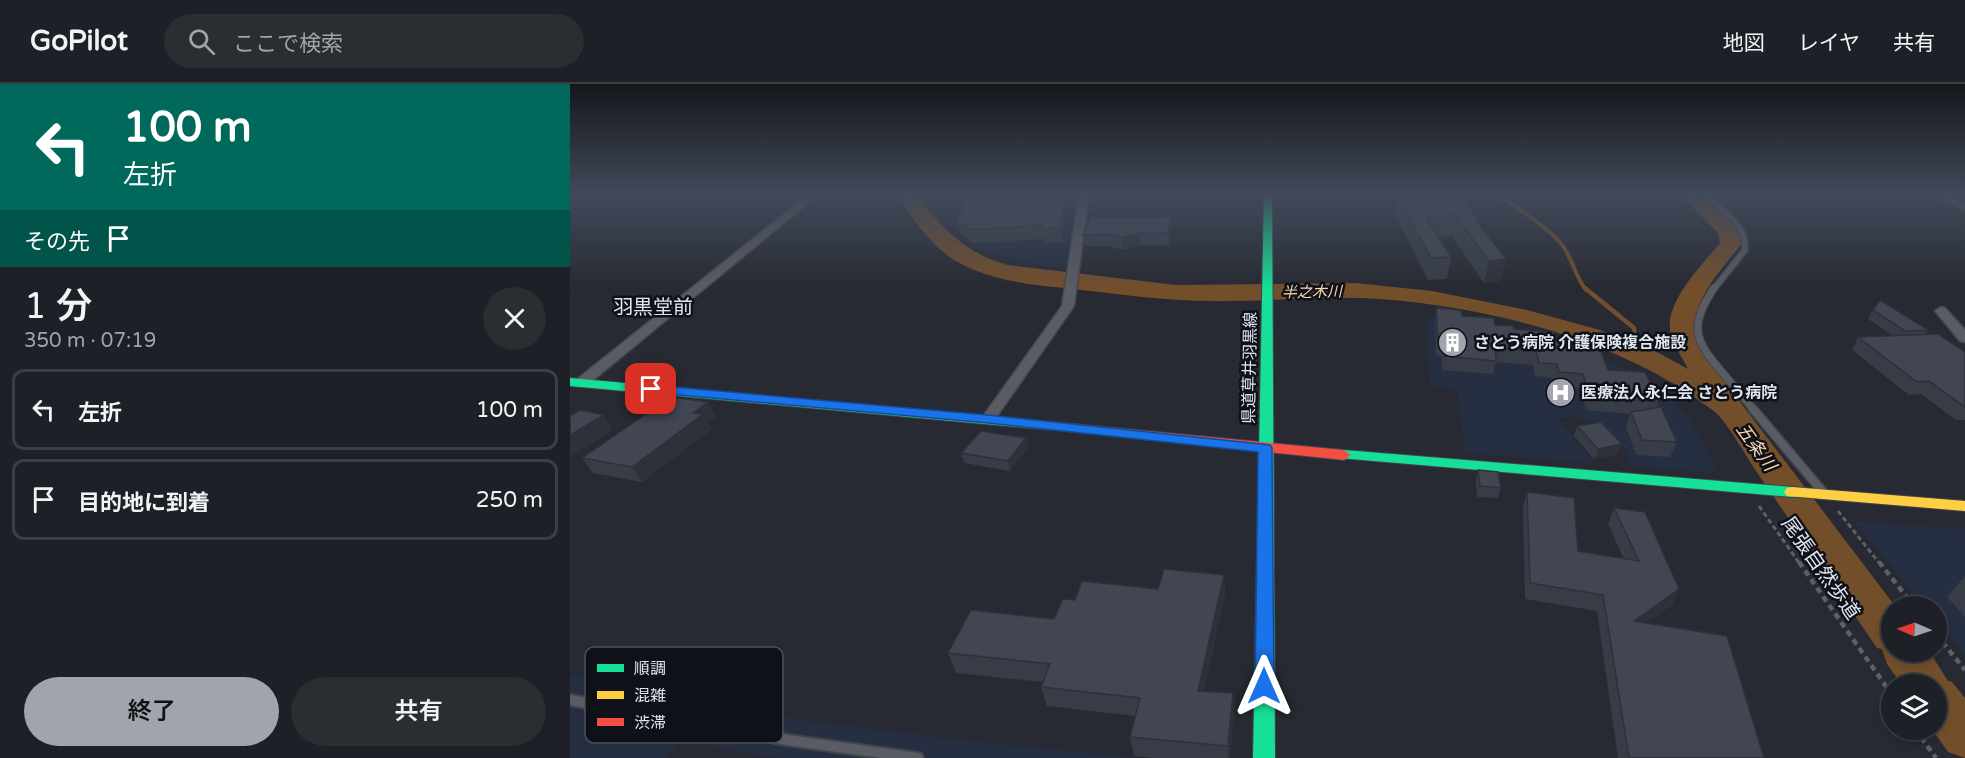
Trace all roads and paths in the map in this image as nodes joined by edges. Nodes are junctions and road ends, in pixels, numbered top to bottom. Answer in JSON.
{"nodes":[{"id":1,"x":773,"y":226,"type":"edge"},
{"id":2,"x":1080,"y":226,"type":"edge"},
{"id":3,"x":1268,"y":226,"type":"edge"},
{"id":4,"x":1739,"y":226,"type":"edge"},
{"id":5,"x":1941,"y":311,"type":"dead end"},
{"id":6,"x":1965,"y":338,"type":"edge"},
{"id":7,"x":575,"y":382,"type":"edge"},
{"id":8,"x":988,"y":419,"type":"junction"},
{"id":9,"x":1265,"y":448,"type":"junction"},
{"id":10,"x":1746,"y":487,"type":"junction"},
{"id":11,"x":1824,"y":493,"type":"junction"},
{"id":12,"x":1965,"y":506,"type":"edge"},
{"id":13,"x":1906,"y":596,"type":"edge"},
{"id":14,"x":1947,"y":648,"type":"edge"},
{"id":15,"x":1965,"y":670,"type":"edge"},
{"id":16,"x":1881,"y":679,"type":"edge"},
{"id":17,"x":570,"y":700,"type":"edge"},
{"id":18,"x":585,"y":703,"type":"edge"},
{"id":19,"x":783,"y":739,"type":"edge"},
{"id":20,"x":1923,"y":740,"type":"edge"},
{"id":21,"x":918,"y":758,"type":"edge"},
{"id":22,"x":1264,"y":758,"type":"edge"},
{"id":23,"x":1936,"y":758,"type":"edge"}],
"edges":[{"from":1,"to":7,"type":"street"},
{"from":2,"to":8,"type":"street"},
{"from":3,"to":9,"type":"street","name":"県道草井羽黒線"},
{"from":4,"to":11,"type":"lane"},
{"from":5,"to":6,"type":"street"},
{"from":7,"to":8,"type":"street"},
{"from":8,"to":9,"type":"street"},
{"from":9,"to":10,"type":"street"},
{"from":9,"to":22,"type":"street","name":"県道草井羽黒線"},
{"from":10,"to":11,"type":"street"},
{"from":10,"to":16,"type":"path","name":"尾張自然歩道"},
{"from":11,"to":12,"type":"street"},
{"from":11,"to":13,"type":"path"},
{"from":14,"to":15,"type":"path"},
{"from":17,"to":18,"type":"lane"},
{"from":19,"to":21,"type":"lane"},
{"from":20,"to":23,"type":"path"}]}
